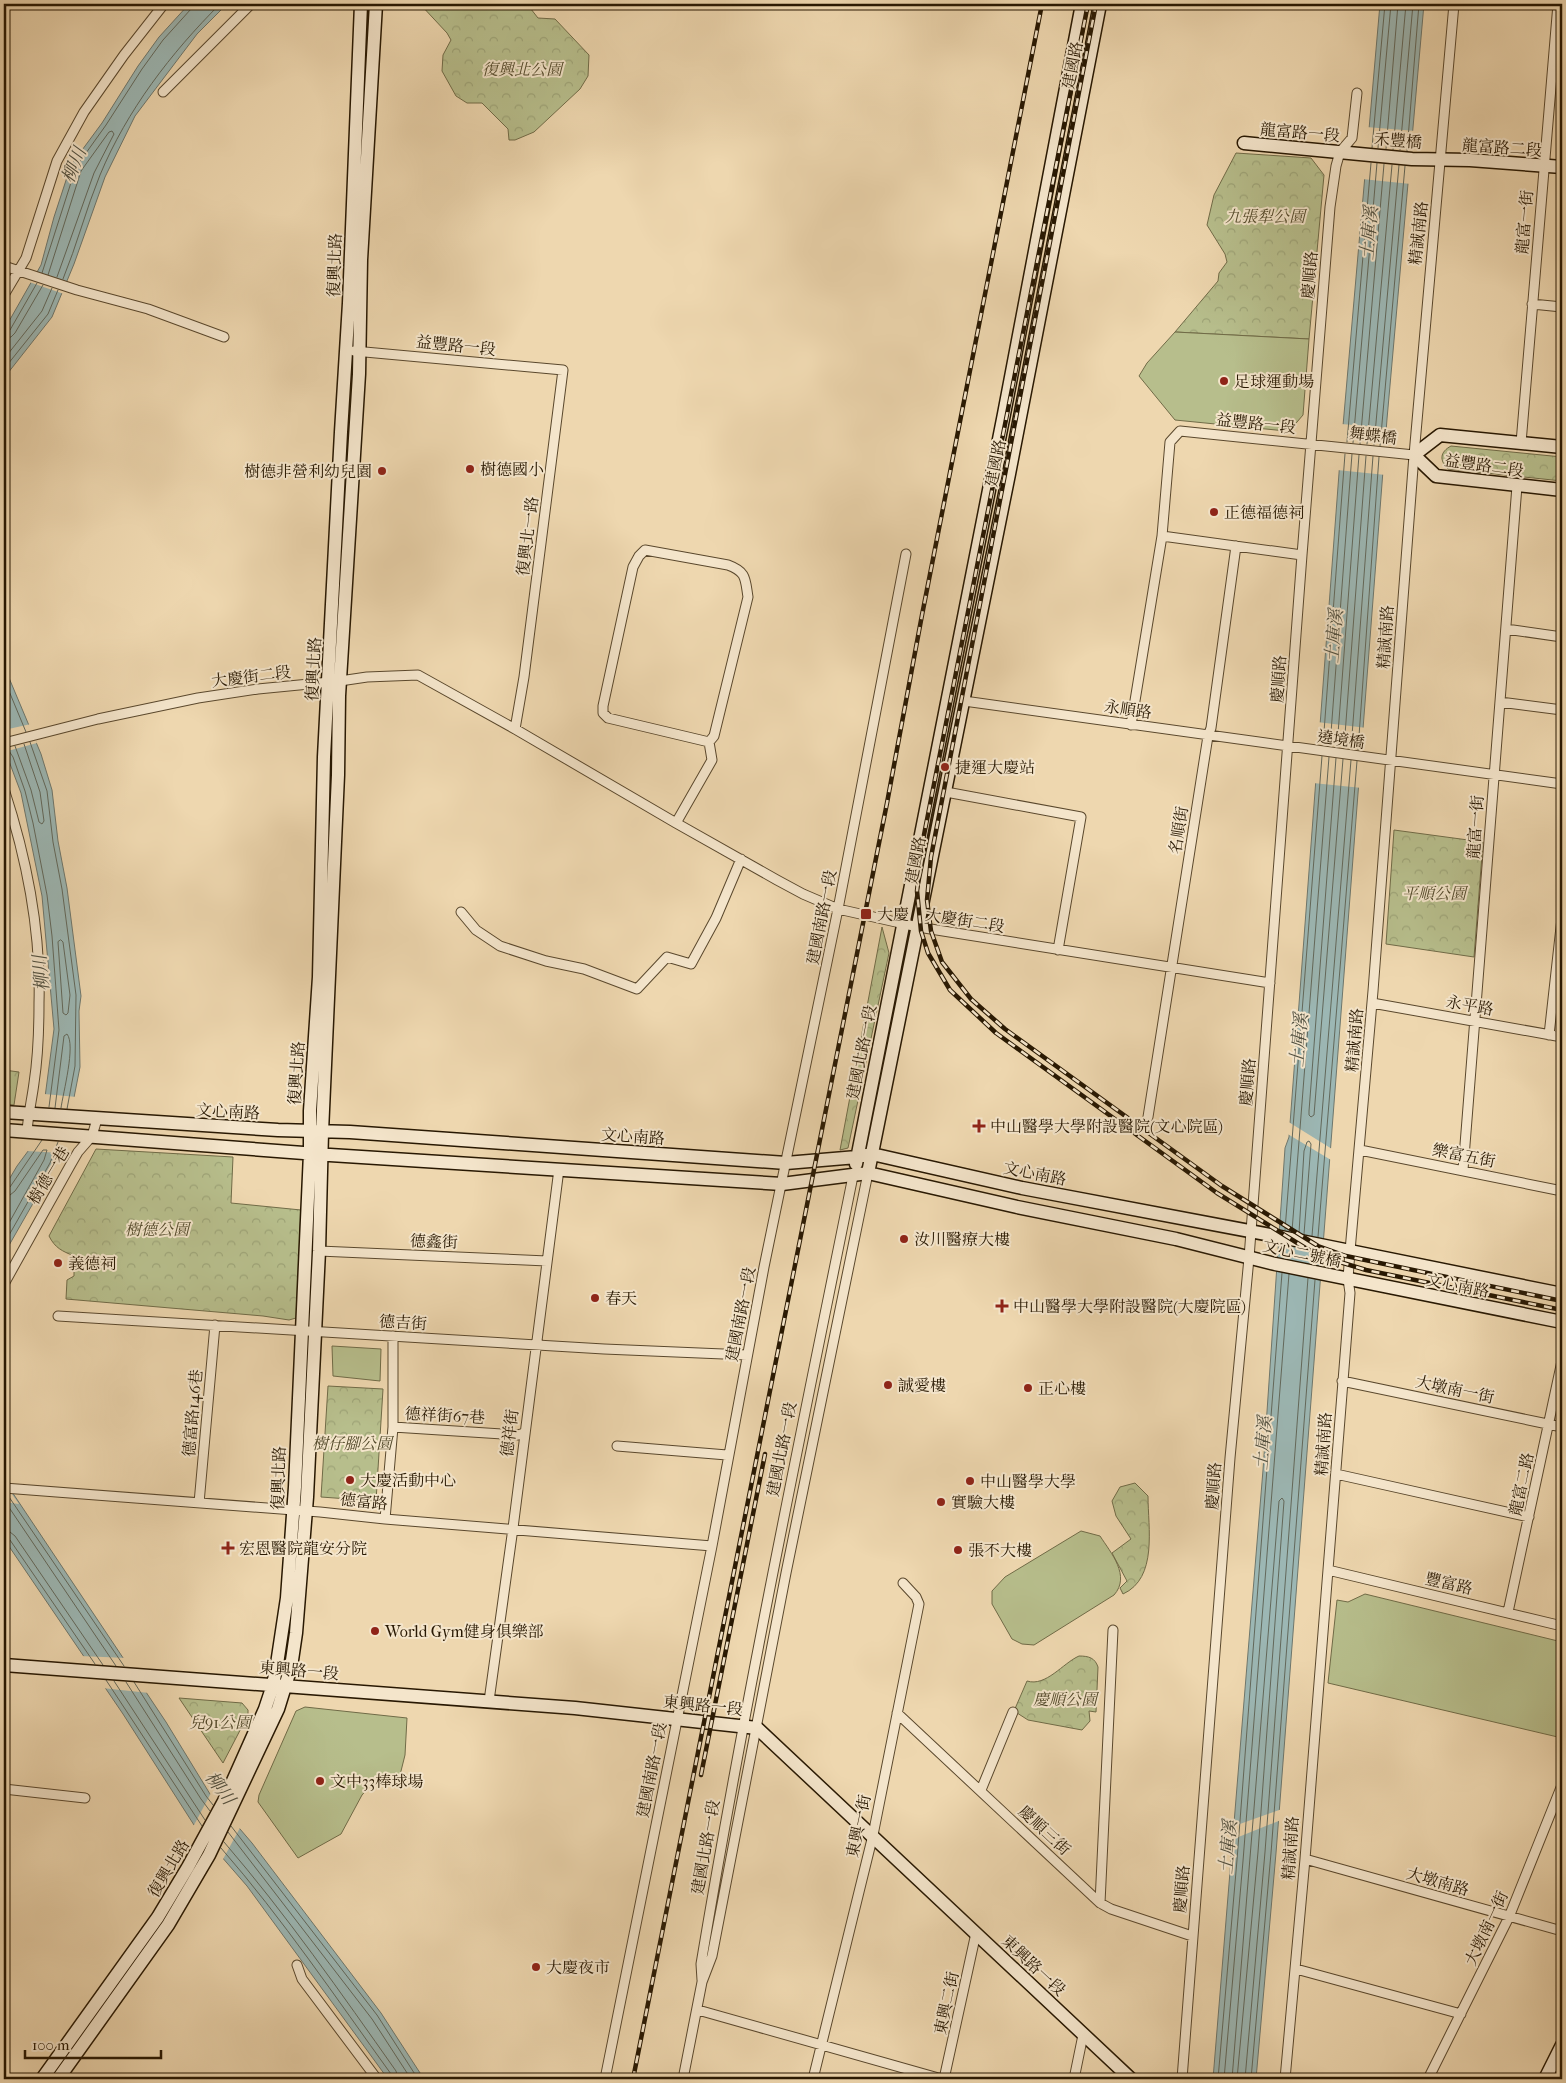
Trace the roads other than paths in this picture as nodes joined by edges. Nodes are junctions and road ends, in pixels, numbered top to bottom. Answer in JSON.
{"nodes":[{"id":1,"x":164,"y":4,"type":"edge"},
{"id":2,"x":251,"y":4,"type":"edge"},
{"id":3,"x":361,"y":4,"type":"edge"},
{"id":4,"x":376,"y":4,"type":"edge"},
{"id":5,"x":1082,"y":4,"type":"edge"},
{"id":6,"x":1100,"y":4,"type":"edge"},
{"id":7,"x":1454,"y":4,"type":"edge"},
{"id":8,"x":1558,"y":4,"type":"edge"},
{"id":9,"x":163,"y":92,"type":"dead end"},
{"id":10,"x":1356,"y":93,"type":"dead end"},
{"id":11,"x":1244,"y":142,"type":"dead end"},
{"id":12,"x":1340,"y":152,"type":"junction"},
{"id":13,"x":1354,"y":153,"type":"joint"},
{"id":14,"x":1440,"y":160,"type":"junction"},
{"id":15,"x":1544,"y":166,"type":"junction"},
{"id":16,"x":1562,"y":167,"type":"edge"},
{"id":17,"x":4,"y":266,"type":"edge"},
{"id":18,"x":17,"y":272,"type":"junction"},
{"id":19,"x":4,"y":295,"type":"edge"},
{"id":20,"x":1532,"y":304,"type":"junction"},
{"id":21,"x":1562,"y":306,"type":"edge"},
{"id":22,"x":224,"y":337,"type":"dead end"},
{"id":23,"x":353,"y":351,"type":"junction"},
{"id":24,"x":563,"y":370,"type":"joint"},
{"id":25,"x":1521,"y":443,"type":"junction"},
{"id":26,"x":1310,"y":444,"type":"junction"},
{"id":27,"x":1329,"y":445,"type":"joint"},
{"id":28,"x":1562,"y":447,"type":"edge"},
{"id":29,"x":1414,"y":455,"type":"junction"},
{"id":30,"x":1517,"y":486,"type":"junction"},
{"id":31,"x":1562,"y":490,"type":"edge"},
{"id":32,"x":1162,"y":536,"type":"junction"},
{"id":33,"x":1236,"y":546,"type":"junction"},
{"id":34,"x":906,"y":554,"type":"dead end"},
{"id":35,"x":1302,"y":555,"type":"junction"},
{"id":36,"x":1506,"y":629,"type":"junction"},
{"id":37,"x":1562,"y":637,"type":"edge"},
{"id":38,"x":335,"y":682,"type":"junction"},
{"id":39,"x":964,"y":701,"type":"junction"},
{"id":40,"x":1500,"y":702,"type":"junction"},
{"id":41,"x":1562,"y":710,"type":"edge"},
{"id":42,"x":1131,"y":724,"type":"junction"},
{"id":43,"x":515,"y":729,"type":"junction"},
{"id":44,"x":1208,"y":736,"type":"junction"},
{"id":45,"x":709,"y":742,"type":"junction"},
{"id":46,"x":4,"y":743,"type":"edge"},
{"id":47,"x":1288,"y":746,"type":"junction"},
{"id":48,"x":1390,"y":761,"type":"junction"},
{"id":49,"x":1495,"y":774,"type":"junction"},
{"id":50,"x":1562,"y":784,"type":"edge"},
{"id":51,"x":4,"y":789,"type":"edge"},
{"id":52,"x":946,"y":792,"type":"junction"},
{"id":53,"x":676,"y":823,"type":"junction"},
{"id":54,"x":741,"y":859,"type":"junction"},
{"id":55,"x":838,"y":909,"type":"junction"},
{"id":56,"x":460,"y":912,"type":"dead end"},
{"id":57,"x":1562,"y":918,"type":"edge"},
{"id":58,"x":903,"y":924,"type":"junction"},
{"id":59,"x":918,"y":927,"type":"junction"},
{"id":60,"x":1058,"y":950,"type":"junction"},
{"id":61,"x":1173,"y":967,"type":"junction"},
{"id":62,"x":1270,"y":983,"type":"junction"},
{"id":63,"x":1372,"y":1003,"type":"junction"},
{"id":64,"x":1475,"y":1022,"type":"junction"},
{"id":65,"x":1549,"y":1035,"type":"junction"},
{"id":66,"x":1562,"y":1037,"type":"edge"},
{"id":67,"x":4,"y":1112,"type":"edge"},
{"id":68,"x":34,"y":1114,"type":"junction"},
{"id":69,"x":1148,"y":1117,"type":"dead end"},
{"id":70,"x":97,"y":1119,"type":"junction"},
{"id":71,"x":4,"y":1130,"type":"edge"},
{"id":72,"x":316,"y":1131,"type":"junction"},
{"id":73,"x":31,"y":1132,"type":"junction"},
{"id":74,"x":92,"y":1136,"type":"junction"},
{"id":75,"x":1360,"y":1150,"type":"junction"},
{"id":76,"x":316,"y":1153,"type":"junction"},
{"id":77,"x":872,"y":1154,"type":"junction"},
{"id":78,"x":857,"y":1157,"type":"junction"},
{"id":79,"x":786,"y":1163,"type":"junction"},
{"id":80,"x":559,"y":1169,"type":"junction"},
{"id":81,"x":1463,"y":1170,"type":"junction"},
{"id":82,"x":868,"y":1173,"type":"junction"},
{"id":83,"x":853,"y":1176,"type":"junction"},
{"id":84,"x":782,"y":1184,"type":"junction"},
{"id":85,"x":1562,"y":1191,"type":"edge"},
{"id":86,"x":1251,"y":1233,"type":"junction"},
{"id":87,"x":320,"y":1251,"type":"junction"},
{"id":88,"x":1350,"y":1251,"type":"junction"},
{"id":89,"x":1249,"y":1258,"type":"junction"},
{"id":90,"x":547,"y":1261,"type":"junction"},
{"id":91,"x":1348,"y":1279,"type":"junction"},
{"id":92,"x":4,"y":1284,"type":"edge"},
{"id":93,"x":1562,"y":1294,"type":"edge"},
{"id":94,"x":58,"y":1316,"type":"dead end"},
{"id":95,"x":1562,"y":1322,"type":"edge"},
{"id":96,"x":215,"y":1325,"type":"junction"},
{"id":97,"x":301,"y":1330,"type":"junction"},
{"id":98,"x":315,"y":1332,"type":"junction"},
{"id":99,"x":394,"y":1336,"type":"junction"},
{"id":100,"x":536,"y":1345,"type":"junction"},
{"id":101,"x":747,"y":1355,"type":"junction"},
{"id":102,"x":1562,"y":1361,"type":"edge"},
{"id":103,"x":1342,"y":1381,"type":"junction"},
{"id":104,"x":1549,"y":1424,"type":"junction"},
{"id":105,"x":1562,"y":1427,"type":"edge"},
{"id":106,"x":393,"y":1428,"type":"junction"},
{"id":107,"x":524,"y":1433,"type":"junction"},
{"id":108,"x":617,"y":1446,"type":"dead end"},
{"id":109,"x":727,"y":1455,"type":"junction"},
{"id":110,"x":1336,"y":1474,"type":"junction"},
{"id":111,"x":8,"y":1488,"type":"edge"},
{"id":112,"x":199,"y":1503,"type":"junction"},
{"id":113,"x":300,"y":1510,"type":"junction"},
{"id":114,"x":1529,"y":1517,"type":"junction"},
{"id":115,"x":386,"y":1519,"type":"junction"},
{"id":116,"x":513,"y":1528,"type":"junction"},
{"id":117,"x":712,"y":1546,"type":"junction"},
{"id":118,"x":1328,"y":1570,"type":"junction"},
{"id":119,"x":903,"y":1583,"type":"dead end"},
{"id":120,"x":1508,"y":1612,"type":"junction"},
{"id":121,"x":1562,"y":1626,"type":"edge"},
{"id":122,"x":1113,"y":1630,"type":"dead end"},
{"id":123,"x":4,"y":1665,"type":"edge"},
{"id":124,"x":272,"y":1685,"type":"junction"},
{"id":125,"x":286,"y":1686,"type":"junction"},
{"id":126,"x":489,"y":1701,"type":"junction"},
{"id":127,"x":1014,"y":1712,"type":"dead end"},
{"id":128,"x":897,"y":1713,"type":"junction"},
{"id":129,"x":677,"y":1718,"type":"junction"},
{"id":130,"x":743,"y":1726,"type":"junction"},
{"id":131,"x":757,"y":1728,"type":"junction"},
{"id":132,"x":1562,"y":1785,"type":"edge"},
{"id":133,"x":4,"y":1789,"type":"edge"},
{"id":134,"x":981,"y":1790,"type":"junction"},
{"id":135,"x":85,"y":1798,"type":"dead end"},
{"id":136,"x":228,"y":1805,"type":"junction"},
{"id":137,"x":873,"y":1835,"type":"junction"},
{"id":138,"x":206,"y":1846,"type":"junction"},
{"id":139,"x":1305,"y":1859,"type":"junction"},
{"id":140,"x":1100,"y":1903,"type":"junction"},
{"id":141,"x":1509,"y":1917,"type":"junction"},
{"id":142,"x":1562,"y":1931,"type":"edge"},
{"id":143,"x":976,"y":1933,"type":"junction"},
{"id":144,"x":1192,"y":1936,"type":"junction"},
{"id":145,"x":298,"y":1966,"type":"dead end"},
{"id":146,"x":1296,"y":1969,"type":"junction"},
{"id":147,"x":702,"y":1982,"type":"junction"},
{"id":148,"x":698,"y":2010,"type":"junction"},
{"id":149,"x":1461,"y":2014,"type":"junction"},
{"id":150,"x":1083,"y":2035,"type":"junction"},
{"id":151,"x":820,"y":2044,"type":"junction"},
{"id":152,"x":1562,"y":2045,"type":"edge"},
{"id":153,"x":1562,"y":2074,"type":"edge"},
{"id":154,"x":42,"y":2079,"type":"edge"},
{"id":155,"x":58,"y":2079,"type":"edge"},
{"id":156,"x":377,"y":2079,"type":"edge"},
{"id":157,"x":605,"y":2079,"type":"edge"},
{"id":158,"x":683,"y":2079,"type":"edge"},
{"id":159,"x":813,"y":2079,"type":"edge"},
{"id":160,"x":943,"y":2079,"type":"edge"},
{"id":161,"x":1074,"y":2079,"type":"edge"},
{"id":162,"x":1131,"y":2079,"type":"edge"},
{"id":163,"x":1182,"y":2079,"type":"edge"},
{"id":164,"x":1285,"y":2079,"type":"edge"},
{"id":165,"x":1428,"y":2079,"type":"edge"},
{"id":166,"x":1545,"y":2079,"type":"edge"},
{"id":167,"x":1560,"y":2079,"type":"edge"}],
"edges":[{"from":1,"to":18,"type":"street"},
{"from":2,"to":9,"type":"street"},
{"from":3,"to":23,"type":"main road","name":"復興北路"},
{"from":4,"to":23,"type":"main road","name":"復興北路"},
{"from":5,"to":58,"type":"main road","name":"建國路"},
{"from":6,"to":39,"type":"main road","name":"建國路"},
{"from":7,"to":14,"type":"street","name":"精誠南路"},
{"from":8,"to":15,"type":"street","name":"龍富一街"},
{"from":10,"to":12,"type":"street","name":"慶順路"},
{"from":11,"to":12,"type":"main road","name":"龍富路一段"},
{"from":12,"to":13,"type":"main road","name":"龍富路一段"},
{"from":12,"to":26,"type":"street","name":"慶順路"},
{"from":13,"to":14,"type":"main road","name":"禾豐橋"},
{"from":14,"to":15,"type":"main road","name":"龍富路二段"},
{"from":14,"to":29,"type":"street","name":"精誠南路"},
{"from":15,"to":16,"type":"main road","name":"龍富路二段"},
{"from":15,"to":20,"type":"street","name":"龍富一街"},
{"from":17,"to":18,"type":"street"},
{"from":18,"to":19,"type":"street"},
{"from":18,"to":22,"type":"street"},
{"from":20,"to":21,"type":"street"},
{"from":20,"to":25,"type":"street","name":"龍富一街"},
{"from":23,"to":24,"type":"street","name":"益豐路一段"},
{"from":23,"to":38,"type":"main road","name":"復興北路"},
{"from":24,"to":43,"type":"street","name":"復興北一路"},
{"from":25,"to":28,"type":"main road","name":"益豐路二段"},
{"from":25,"to":29,"type":"main road","name":"益豐路二段"},
{"from":26,"to":27,"type":"street","name":"益豐路一段"},
{"from":26,"to":32,"type":"street","name":"益豐路一段"},
{"from":26,"to":35,"type":"street","name":"慶順路"},
{"from":27,"to":29,"type":"street","name":"舞蝶橋"},
{"from":29,"to":30,"type":"main road","name":"益豐路二段"},
{"from":29,"to":48,"type":"street","name":"精誠南路"},
{"from":30,"to":31,"type":"main road","name":"益豐路二段"},
{"from":30,"to":36,"type":"street","name":"龍富一街"},
{"from":32,"to":33,"type":"street"},
{"from":32,"to":42,"type":"street"},
{"from":33,"to":35,"type":"street"},
{"from":33,"to":44,"type":"street","name":"名順街"},
{"from":34,"to":55,"type":"street","name":"建國南路一段"},
{"from":35,"to":47,"type":"street","name":"慶順路"},
{"from":36,"to":37,"type":"street"},
{"from":36,"to":40,"type":"street","name":"龍富一街"},
{"from":38,"to":43,"type":"street","name":"大慶街二段"},
{"from":38,"to":46,"type":"street","name":"大慶街二段"},
{"from":38,"to":72,"type":"main road","name":"復興北路"},
{"from":39,"to":42,"type":"street","name":"永順路"},
{"from":39,"to":52,"type":"main road","name":"建國路"},
{"from":40,"to":41,"type":"street"},
{"from":40,"to":49,"type":"street","name":"龍富一街"},
{"from":42,"to":44,"type":"street","name":"永順路"},
{"from":43,"to":53,"type":"street","name":"大慶街二段"},
{"from":44,"to":47,"type":"street","name":"永順路"},
{"from":44,"to":61,"type":"street","name":"名順街"},
{"from":45,"to":45,"type":"street"},
{"from":45,"to":53,"type":"street"},
{"from":47,"to":48,"type":"street","name":"遶境橋"},
{"from":47,"to":62,"type":"street","name":"慶順路"},
{"from":48,"to":49,"type":"street"},
{"from":48,"to":63,"type":"street","name":"精誠南路"},
{"from":49,"to":50,"type":"street"},
{"from":49,"to":64,"type":"street","name":"龍富一街"},
{"from":51,"to":68,"type":"street"},
{"from":52,"to":59,"type":"main road","name":"建國路"},
{"from":52,"to":60,"type":"street"},
{"from":53,"to":54,"type":"street","name":"大慶街二段"},
{"from":54,"to":55,"type":"street","name":"大慶街二段"},
{"from":54,"to":56,"type":"street"},
{"from":55,"to":58,"type":"street","name":"大慶街二段"},
{"from":55,"to":79,"type":"street","name":"建國南路一段"},
{"from":57,"to":65,"type":"street"},
{"from":58,"to":59,"type":"street","name":"大慶街二段"},
{"from":58,"to":78,"type":"main road","name":"建國北路一段"},
{"from":59,"to":60,"type":"street","name":"大慶街二段"},
{"from":59,"to":77,"type":"main road","name":"建國北路一段"},
{"from":60,"to":61,"type":"street","name":"大慶街二段"},
{"from":61,"to":62,"type":"street","name":"大慶街二段"},
{"from":61,"to":69,"type":"street","name":"名順街"},
{"from":62,"to":86,"type":"street","name":"慶順路"},
{"from":63,"to":64,"type":"street","name":"永平路"},
{"from":63,"to":75,"type":"street","name":"精誠南路"},
{"from":64,"to":65,"type":"street","name":"永平路"},
{"from":64,"to":81,"type":"street","name":"龍富一街"},
{"from":65,"to":66,"type":"street","name":"永平路"},
{"from":67,"to":68,"type":"main road","name":"文心南路"},
{"from":68,"to":70,"type":"main road","name":"文心南路"},
{"from":68,"to":73,"type":"street"},
{"from":70,"to":72,"type":"main road","name":"文心南路"},
{"from":70,"to":74,"type":"street"},
{"from":71,"to":73,"type":"main road"},
{"from":72,"to":76,"type":"main road","name":"復興北路"},
{"from":72,"to":79,"type":"main road","name":"文心南路"},
{"from":73,"to":74,"type":"main road"},
{"from":74,"to":76,"type":"main road"},
{"from":74,"to":92,"type":"street","name":"樹德一巷"},
{"from":75,"to":81,"type":"street","name":"樂富五街"},
{"from":75,"to":88,"type":"street","name":"精誠南路"},
{"from":76,"to":80,"type":"main road"},
{"from":76,"to":87,"type":"main road","name":"復興北路"},
{"from":76,"to":97,"type":"main road","name":"復興北路"},
{"from":77,"to":78,"type":"main road","name":"文心南路"},
{"from":77,"to":82,"type":"main road","name":"建國北路一段"},
{"from":77,"to":86,"type":"main road","name":"文心南路"},
{"from":78,"to":79,"type":"main road","name":"文心南路"},
{"from":78,"to":83,"type":"main road","name":"建國北路一段"},
{"from":79,"to":84,"type":"street","name":"建國南路一段"},
{"from":80,"to":84,"type":"main road"},
{"from":80,"to":90,"type":"street","name":"德祥街"},
{"from":81,"to":85,"type":"street","name":"樂富五街"},
{"from":82,"to":83,"type":"main road"},
{"from":82,"to":89,"type":"main road"},
{"from":82,"to":131,"type":"street","name":"建國北路一段"},
{"from":83,"to":84,"type":"main road"},
{"from":83,"to":130,"type":"street","name":"建國北路一段"},
{"from":84,"to":101,"type":"street","name":"建國南路一段"},
{"from":86,"to":88,"type":"main road","name":"文心二號橋"},
{"from":86,"to":89,"type":"street","name":"慶順路"},
{"from":87,"to":90,"type":"street","name":"德鑫街"},
{"from":87,"to":98,"type":"main road","name":"復興北路"},
{"from":88,"to":91,"type":"street","name":"精誠南路"},
{"from":88,"to":93,"type":"main road","name":"文心南路"},
{"from":89,"to":91,"type":"main road","name":"文心二號橋"},
{"from":89,"to":144,"type":"street","name":"慶順路"},
{"from":90,"to":100,"type":"street","name":"德祥街"},
{"from":91,"to":95,"type":"main road","name":"文心南路"},
{"from":91,"to":103,"type":"street","name":"精誠南路"},
{"from":94,"to":96,"type":"street","name":"德吉街"},
{"from":96,"to":97,"type":"street","name":"德吉街"},
{"from":96,"to":112,"type":"street","name":"德富路146巷"},
{"from":97,"to":98,"type":"street","name":"德吉街"},
{"from":97,"to":113,"type":"main road","name":"復興北路"},
{"from":98,"to":99,"type":"street","name":"德吉街"},
{"from":98,"to":113,"type":"main road","name":"復興北路"},
{"from":99,"to":100,"type":"street","name":"德吉街"},
{"from":99,"to":106,"type":"street"},
{"from":100,"to":101,"type":"street","name":"德吉街"},
{"from":100,"to":107,"type":"street","name":"德祥街"},
{"from":101,"to":109,"type":"street","name":"建國南路一段"},
{"from":102,"to":104,"type":"street","name":"龍富二路"},
{"from":103,"to":104,"type":"street","name":"大墩南一街"},
{"from":103,"to":110,"type":"street","name":"精誠南路"},
{"from":104,"to":105,"type":"street","name":"大墩南一街"},
{"from":104,"to":114,"type":"street","name":"龍富二路"},
{"from":106,"to":107,"type":"street","name":"德祥街67巷"},
{"from":106,"to":115,"type":"street"},
{"from":107,"to":116,"type":"street","name":"德祥街"},
{"from":108,"to":109,"type":"street"},
{"from":109,"to":117,"type":"street","name":"建國南路一段"},
{"from":110,"to":114,"type":"street"},
{"from":110,"to":118,"type":"street","name":"精誠南路"},
{"from":111,"to":112,"type":"street","name":"德富路"},
{"from":112,"to":113,"type":"street","name":"德富路"},
{"from":113,"to":115,"type":"street","name":"德富路"},
{"from":113,"to":124,"type":"main road","name":"復興北路"},
{"from":113,"to":125,"type":"main road","name":"復興北路"},
{"from":114,"to":120,"type":"street","name":"龍富二路"},
{"from":115,"to":116,"type":"street","name":"德富路"},
{"from":116,"to":117,"type":"street","name":"德富路"},
{"from":116,"to":126,"type":"street","name":"德祥街"},
{"from":117,"to":129,"type":"street","name":"建國南路一段"},
{"from":118,"to":120,"type":"street","name":"豐富路"},
{"from":118,"to":139,"type":"street","name":"精誠南路"},
{"from":119,"to":128,"type":"street","name":"東興一街"},
{"from":120,"to":121,"type":"street","name":"豐富路"},
{"from":122,"to":140,"type":"street"},
{"from":123,"to":124,"type":"main road","name":"東興路一段"},
{"from":124,"to":125,"type":"main road","name":"東興路一段"},
{"from":124,"to":136,"type":"main road","name":"復興北路"},
{"from":125,"to":126,"type":"main road","name":"東興路一段"},
{"from":125,"to":136,"type":"main road","name":"復興北路"},
{"from":126,"to":129,"type":"main road","name":"東興路一段"},
{"from":127,"to":134,"type":"street"},
{"from":128,"to":134,"type":"street","name":"慶順三街"},
{"from":128,"to":137,"type":"street","name":"東興一街"},
{"from":129,"to":130,"type":"main road","name":"東興路一段"},
{"from":129,"to":157,"type":"street","name":"建國南路一段"},
{"from":130,"to":131,"type":"main road","name":"東興路一段"},
{"from":130,"to":147,"type":"street","name":"建國北路一段"},
{"from":131,"to":137,"type":"main road","name":"東興路一段"},
{"from":131,"to":147,"type":"street","name":"建國北路一段"},
{"from":132,"to":141,"type":"street","name":"大墩南一街"},
{"from":133,"to":135,"type":"street"},
{"from":134,"to":140,"type":"street","name":"慶順三街"},
{"from":136,"to":138,"type":"main road","name":"復興北路"},
{"from":137,"to":143,"type":"main road","name":"東興路一段"},
{"from":137,"to":151,"type":"street","name":"東興一街"},
{"from":138,"to":154,"type":"main road","name":"復興北路"},
{"from":138,"to":155,"type":"main road","name":"復興北路"},
{"from":139,"to":141,"type":"street","name":"大墩南路"},
{"from":139,"to":146,"type":"street","name":"精誠南路"},
{"from":140,"to":144,"type":"street","name":"慶順三街"},
{"from":141,"to":142,"type":"street","name":"大墩南路"},
{"from":141,"to":149,"type":"street","name":"大墩南一街"},
{"from":143,"to":150,"type":"main road","name":"東興路一段"},
{"from":143,"to":160,"type":"street","name":"東興二街"},
{"from":144,"to":163,"type":"street","name":"慶順路"},
{"from":145,"to":156,"type":"street"},
{"from":146,"to":149,"type":"street"},
{"from":146,"to":164,"type":"street","name":"精誠南路"},
{"from":147,"to":148,"type":"street","name":"建國北路一段"},
{"from":148,"to":151,"type":"street"},
{"from":148,"to":158,"type":"street","name":"建國北路一段"},
{"from":149,"to":165,"type":"street","name":"大墩南一街"},
{"from":150,"to":161,"type":"street"},
{"from":150,"to":162,"type":"main road","name":"東興路一段"},
{"from":151,"to":159,"type":"street","name":"東興一街"},
{"from":151,"to":160,"type":"street"},
{"from":152,"to":166,"type":"main road"},
{"from":153,"to":167,"type":"main road"}]}
